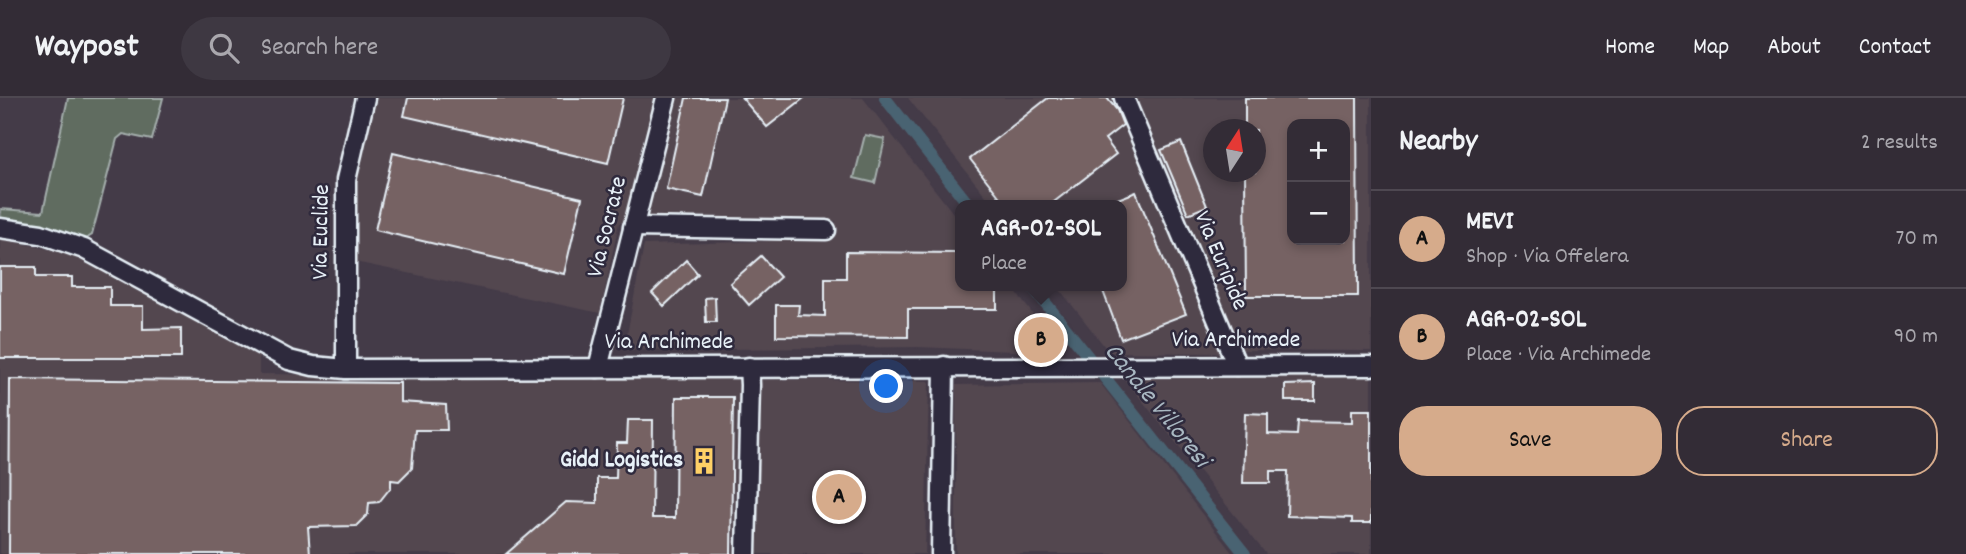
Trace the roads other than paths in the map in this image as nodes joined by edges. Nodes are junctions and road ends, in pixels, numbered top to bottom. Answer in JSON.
{"nodes":[{"id":1,"x":365,"y":98,"type":"edge"},
{"id":2,"x":666,"y":98,"type":"edge"},
{"id":3,"x":1124,"y":98,"type":"edge"},
{"id":4,"x":633,"y":227,"type":"junction"},
{"id":5,"x":0,"y":228,"type":"edge"},
{"id":6,"x":826,"y":230,"type":"dead end"},
{"id":7,"x":944,"y":366,"type":"junction"},
{"id":8,"x":1237,"y":366,"type":"junction"},
{"id":9,"x":1371,"y":366,"type":"edge"},
{"id":10,"x":748,"y":367,"type":"junction"},
{"id":11,"x":598,"y":368,"type":"junction"},
{"id":12,"x":346,"y":369,"type":"junction"},
{"id":13,"x":746,"y":554,"type":"edge"},
{"id":14,"x":940,"y":554,"type":"edge"}],
"edges":[{"from":1,"to":12,"type":"street","name":"Via Euclide"},
{"from":2,"to":4,"type":"street","name":"Via Socrate"},
{"from":3,"to":8,"type":"street","name":"Via Euripide"},
{"from":4,"to":6,"type":"street"},
{"from":4,"to":11,"type":"street","name":"Via Socrate"},
{"from":5,"to":12,"type":"street","name":"Via Archimede"},
{"from":7,"to":8,"type":"street","name":"Via Archimede"},
{"from":7,"to":10,"type":"street","name":"Via Archimede"},
{"from":7,"to":14,"type":"street"},
{"from":8,"to":9,"type":"street","name":"Via Archimede"},
{"from":10,"to":11,"type":"street","name":"Via Archimede"},
{"from":10,"to":13,"type":"street"},
{"from":11,"to":12,"type":"street","name":"Via Archimede"}]}
